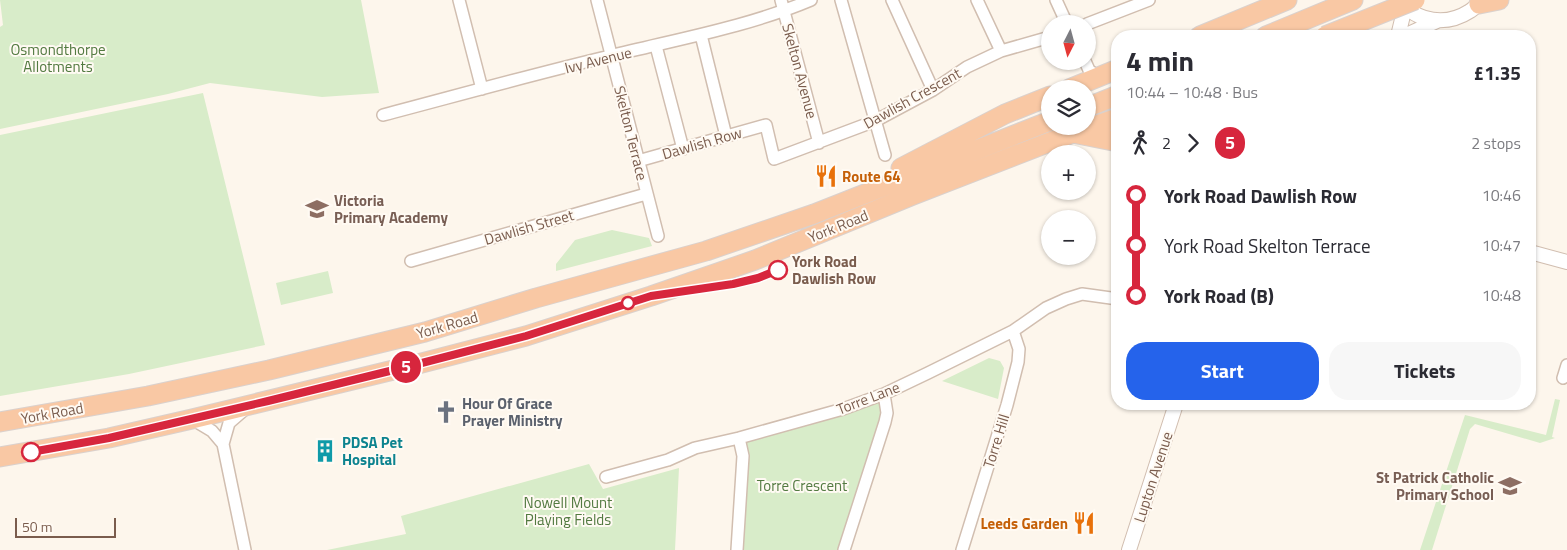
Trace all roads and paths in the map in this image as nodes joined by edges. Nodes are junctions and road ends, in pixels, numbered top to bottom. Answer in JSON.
{"nodes":[{"id":1,"x":459,"y":0,"type":"edge"},
{"id":2,"x":597,"y":0,"type":"edge"},
{"id":3,"x":811,"y":0,"type":"edge"},
{"id":4,"x":841,"y":0,"type":"edge"},
{"id":5,"x":892,"y":0,"type":"edge"},
{"id":6,"x":977,"y":0,"type":"edge"},
{"id":7,"x":1056,"y":0,"type":"edge"},
{"id":8,"x":1287,"y":0,"type":"edge"},
{"id":9,"x":1353,"y":0,"type":"edge"},
{"id":10,"x":1498,"y":0,"type":"edge"},
{"id":11,"x":1146,"y":1,"type":"edge"},
{"id":12,"x":1407,"y":2,"type":"edge"},
{"id":13,"x":1481,"y":2,"type":"edge"},
{"id":14,"x":783,"y":6,"type":"edge"},
{"id":15,"x":1063,"y":15,"type":"edge"},
{"id":16,"x":1096,"y":20,"type":"edge"},
{"id":17,"x":1437,"y":21,"type":"junction"},
{"id":18,"x":1214,"y":30,"type":"edge"},
{"id":19,"x":1280,"y":30,"type":"edge"},
{"id":20,"x":1340,"y":30,"type":"edge"},
{"id":21,"x":1400,"y":30,"type":"edge"},
{"id":22,"x":1417,"y":30,"type":"edge"},
{"id":23,"x":701,"y":35,"type":"junction"},
{"id":24,"x":1041,"y":40,"type":"edge"},
{"id":25,"x":656,"y":46,"type":"junction"},
{"id":26,"x":1001,"y":51,"type":"junction"},
{"id":27,"x":611,"y":56,"type":"junction"},
{"id":28,"x":1089,"y":70,"type":"edge"},
{"id":29,"x":1111,"y":72,"type":"edge"},
{"id":30,"x":1098,"y":77,"type":"junction"},
{"id":31,"x":1091,"y":80,"type":"edge"},
{"id":32,"x":482,"y":89,"type":"junction"},
{"id":33,"x":933,"y":90,"type":"junction"},
{"id":34,"x":1111,"y":98,"type":"edge"},
{"id":35,"x":1041,"y":100,"type":"edge"},
{"id":36,"x":1096,"y":104,"type":"edge"},
{"id":37,"x":383,"y":114,"type":"dead end"},
{"id":38,"x":1111,"y":120,"type":"edge"},
{"id":39,"x":875,"y":121,"type":"junction"},
{"id":40,"x":1096,"y":125,"type":"edge"},
{"id":41,"x":1041,"y":126,"type":"edge"},
{"id":42,"x":1068,"y":135,"type":"edge"},
{"id":43,"x":1083,"y":135,"type":"edge"},
{"id":44,"x":726,"y":136,"type":"junction"},
{"id":45,"x":1111,"y":141,"type":"edge"},
{"id":46,"x":819,"y":143,"type":"junction"},
{"id":47,"x":683,"y":148,"type":"junction"},
{"id":48,"x":885,"y":155,"type":"dead end"},
{"id":49,"x":774,"y":159,"type":"joint"},
{"id":50,"x":638,"y":162,"type":"junction"},
{"id":51,"x":646,"y":194,"type":"junction"},
{"id":52,"x":814,"y":214,"type":"junction"},
{"id":53,"x":658,"y":236,"type":"dead end"},
{"id":54,"x":1536,"y":254,"type":"edge"},
{"id":55,"x":411,"y":260,"type":"dead end"},
{"id":56,"x":1567,"y":262,"type":"edge"},
{"id":57,"x":1111,"y":298,"type":"edge"},
{"id":58,"x":1013,"y":330,"type":"junction"},
{"id":59,"x":1567,"y":365,"type":"edge"},
{"id":60,"x":1563,"y":378,"type":"dead end"},
{"id":61,"x":884,"y":394,"type":"junction"},
{"id":62,"x":249,"y":406,"type":"junction"},
{"id":63,"x":1174,"y":410,"type":"edge"},
{"id":64,"x":192,"y":420,"type":"junction"},
{"id":65,"x":0,"y":422,"type":"edge"},
{"id":66,"x":739,"y":438,"type":"junction"},
{"id":67,"x":223,"y":444,"type":"junction"},
{"id":68,"x":0,"y":457,"type":"edge"},
{"id":69,"x":606,"y":477,"type":"dead end"},
{"id":70,"x":245,"y":550,"type":"edge"},
{"id":71,"x":737,"y":550,"type":"edge"},
{"id":72,"x":844,"y":550,"type":"edge"},
{"id":73,"x":962,"y":550,"type":"edge"},
{"id":74,"x":1129,"y":550,"type":"edge"}],
"edges":[{"from":1,"to":32,"type":"street"},
{"from":2,"to":27,"type":"street","name":"Skelton Terrace"},
{"from":3,"to":14,"type":"street","name":"Ivy Avenue"},
{"from":4,"to":39,"type":"street"},
{"from":5,"to":33,"type":"street"},
{"from":6,"to":26,"type":"street"},
{"from":7,"to":15,"type":"street"},
{"from":8,"to":18,"type":"highway"},
{"from":9,"to":19,"type":"highway"},
{"from":10,"to":13,"type":"highway"},
{"from":11,"to":16,"type":"street"},
{"from":12,"to":17,"type":"street"},
{"from":12,"to":20,"type":"highway","bridge":true},
{"from":12,"to":21,"type":"street"},
{"from":13,"to":17,"type":"street"},
{"from":14,"to":23,"type":"street","name":"Ivy Avenue"},
{"from":14,"to":46,"type":"street","name":"Skelton Avenue"},
{"from":17,"to":22,"type":"street"},
{"from":23,"to":25,"type":"street","name":"Ivy Avenue"},
{"from":23,"to":44,"type":"street"},
{"from":24,"to":26,"type":"street","name":"Dawlish Crescent"},
{"from":25,"to":27,"type":"street","name":"Ivy Avenue"},
{"from":25,"to":47,"type":"street"},
{"from":26,"to":33,"type":"street","name":"Dawlish Crescent"},
{"from":27,"to":32,"type":"street","name":"Ivy Avenue"},
{"from":27,"to":50,"type":"street","name":"Skelton Terrace"},
{"from":28,"to":30,"type":"street"},
{"from":29,"to":30,"type":"highway"},
{"from":30,"to":31,"type":"highway"},
{"from":32,"to":37,"type":"street","name":"Ivy Avenue"},
{"from":33,"to":39,"type":"street","name":"Dawlish Crescent"},
{"from":34,"to":36,"type":"highway"},
{"from":35,"to":52,"type":"highway"},
{"from":38,"to":40,"type":"highway","name":"York Road"},
{"from":39,"to":46,"type":"street","name":"Dawlish Crescent"},
{"from":39,"to":48,"type":"street"},
{"from":41,"to":52,"type":"highway","name":"York Road"},
{"from":42,"to":62,"type":"highway","name":"York Road"},
{"from":43,"to":45,"type":"highway"},
{"from":44,"to":47,"type":"street","name":"Dawlish Row"},
{"from":44,"to":49,"type":"street","name":"Dawlish Row"},
{"from":46,"to":49,"type":"street","name":"Dawlish Crescent"},
{"from":47,"to":50,"type":"street","name":"Dawlish Row"},
{"from":50,"to":51,"type":"street","name":"Skelton Terrace"},
{"from":51,"to":53,"type":"street","name":"Skelton Terrace"},
{"from":51,"to":55,"type":"street","name":"Dawlish Street"},
{"from":52,"to":65,"type":"highway","name":"York Road"},
{"from":54,"to":56,"type":"street"},
{"from":57,"to":58,"type":"street","name":"Torre Lane"},
{"from":58,"to":61,"type":"street","name":"Torre Lane"},
{"from":58,"to":73,"type":"street","name":"Torre Hill"},
{"from":59,"to":60,"type":"street"},
{"from":61,"to":66,"type":"street","name":"Torre Lane"},
{"from":61,"to":72,"type":"street"},
{"from":62,"to":64,"type":"highway","name":"York Road"},
{"from":62,"to":67,"type":"street"},
{"from":63,"to":74,"type":"street","name":"Lupton Avenue"},
{"from":64,"to":67,"type":"street"},
{"from":64,"to":68,"type":"highway","name":"York Road"},
{"from":66,"to":69,"type":"street","name":"Torre Lane"},
{"from":66,"to":71,"type":"street"},
{"from":67,"to":70,"type":"street"}]}
